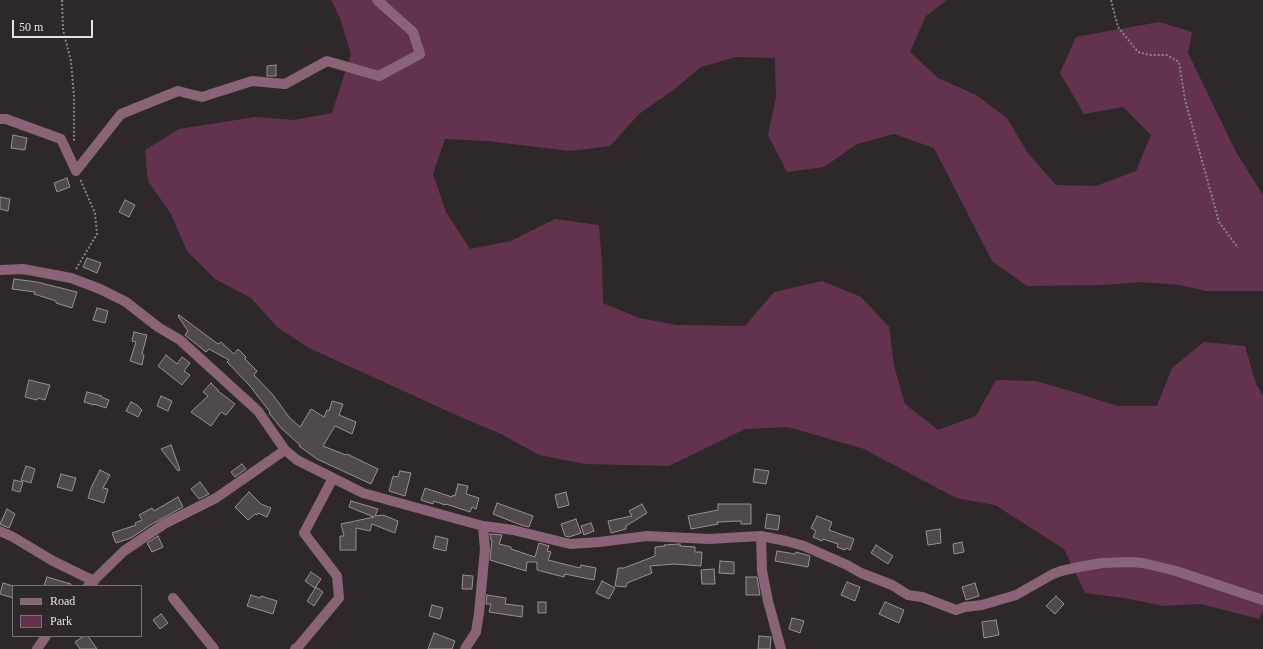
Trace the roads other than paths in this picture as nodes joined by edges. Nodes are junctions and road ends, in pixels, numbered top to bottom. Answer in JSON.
{"nodes":[{"id":1,"x":377,"y":0,"type":"edge"},
{"id":2,"x":0,"y":119,"type":"edge"},
{"id":3,"x":0,"y":270,"type":"edge"},
{"id":4,"x":285,"y":450,"type":"junction"},
{"id":5,"x":333,"y":478,"type":"junction"},
{"id":6,"x":483,"y":526,"type":"junction"},
{"id":7,"x":0,"y":531,"type":"edge"},
{"id":8,"x":761,"y":536,"type":"junction"},
{"id":9,"x":91,"y":583,"type":"edge"},
{"id":10,"x":173,"y":598,"type":"dead end"},
{"id":11,"x":1263,"y":600,"type":"edge"},
{"id":12,"x":45,"y":637,"type":"edge"},
{"id":13,"x":37,"y":649,"type":"edge"},
{"id":14,"x":214,"y":649,"type":"edge"},
{"id":15,"x":295,"y":649,"type":"edge"},
{"id":16,"x":465,"y":649,"type":"edge"},
{"id":17,"x":781,"y":649,"type":"edge"}],
"edges":[{"from":1,"to":2,"type":"street"},
{"from":3,"to":4,"type":"street"},
{"from":4,"to":5,"type":"street"},
{"from":4,"to":9,"type":"street"},
{"from":5,"to":6,"type":"street"},
{"from":5,"to":15,"type":"street"},
{"from":6,"to":8,"type":"street"},
{"from":6,"to":16,"type":"street"},
{"from":7,"to":9,"type":"street"},
{"from":8,"to":11,"type":"street"},
{"from":8,"to":17,"type":"street"},
{"from":10,"to":14,"type":"street"},
{"from":12,"to":13,"type":"street"}]}
